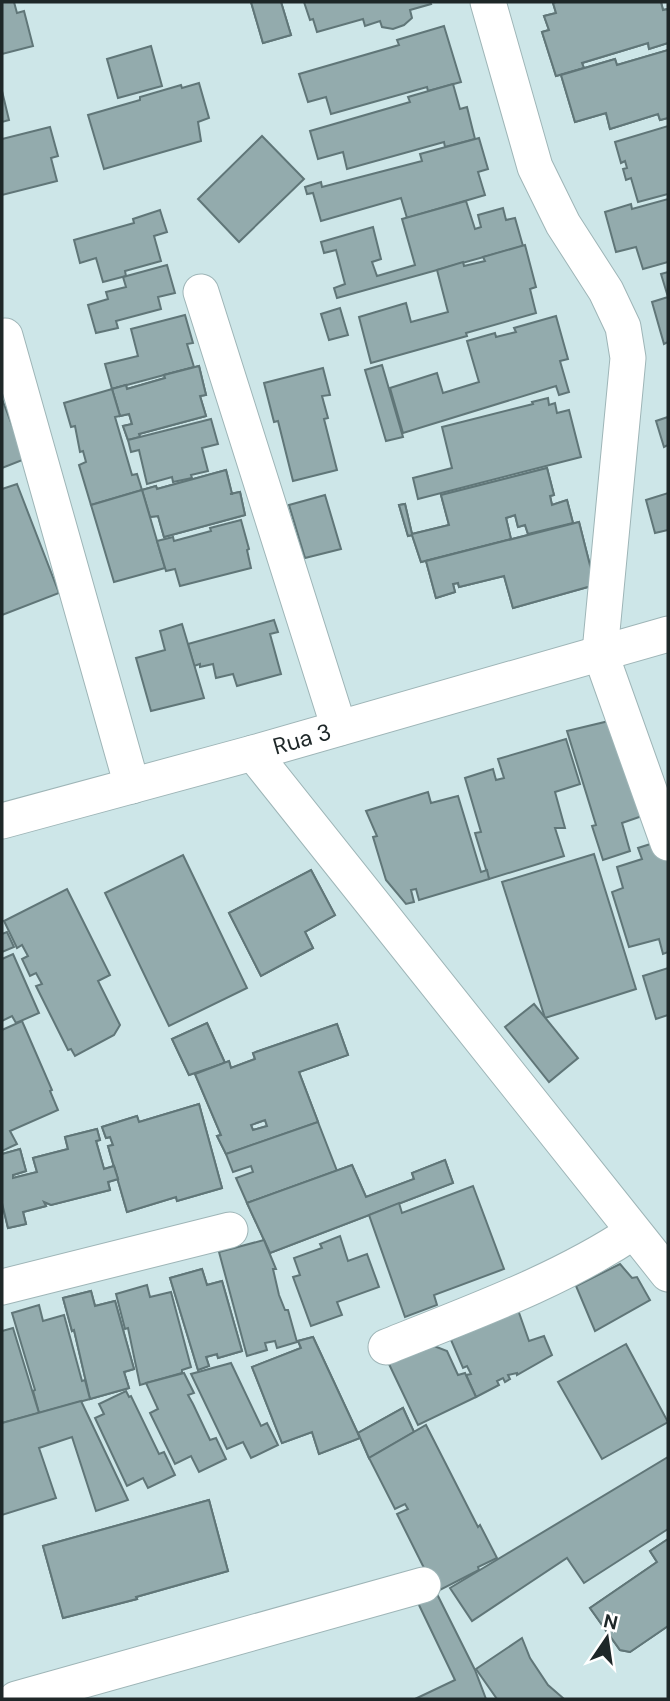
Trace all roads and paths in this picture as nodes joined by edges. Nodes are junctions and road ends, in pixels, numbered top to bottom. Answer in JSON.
{"nodes":[{"id":1,"x":488,"y":2,"type":"edge"},
{"id":2,"x":201,"y":292,"type":"dead end"},
{"id":3,"x":2,"y":338,"type":"edge"},
{"id":4,"x":668,"y":634,"type":"edge"},
{"id":5,"x":600,"y":652,"type":"junction"},
{"id":6,"x":339,"y":728,"type":"junction"},
{"id":7,"x":253,"y":753,"type":"junction"},
{"id":8,"x":132,"y":786,"type":"junction"},
{"id":9,"x":2,"y":821,"type":"edge"},
{"id":10,"x":668,"y":843,"type":"edge"},
{"id":11,"x":230,"y":1230,"type":"dead end"},
{"id":12,"x":633,"y":1232,"type":"junction"},
{"id":13,"x":668,"y":1274,"type":"edge"},
{"id":14,"x":2,"y":1287,"type":"edge"},
{"id":15,"x":386,"y":1347,"type":"dead end"},
{"id":16,"x":423,"y":1585,"type":"dead end"},
{"id":17,"x":16,"y":1699,"type":"edge"}],
"edges":[{"from":1,"to":5,"type":"street"},
{"from":2,"to":6,"type":"street"},
{"from":3,"to":8,"type":"street"},
{"from":4,"to":5,"type":"street","name":"Rua 3"},
{"from":5,"to":6,"type":"street","name":"Rua 3"},
{"from":5,"to":10,"type":"street"},
{"from":6,"to":7,"type":"street","name":"Rua 3"},
{"from":7,"to":8,"type":"street","name":"Rua 3"},
{"from":7,"to":12,"type":"street"},
{"from":8,"to":9,"type":"street","name":"Rua 3"},
{"from":11,"to":14,"type":"street"},
{"from":12,"to":13,"type":"street"},
{"from":12,"to":15,"type":"street"},
{"from":16,"to":17,"type":"street"}]}
